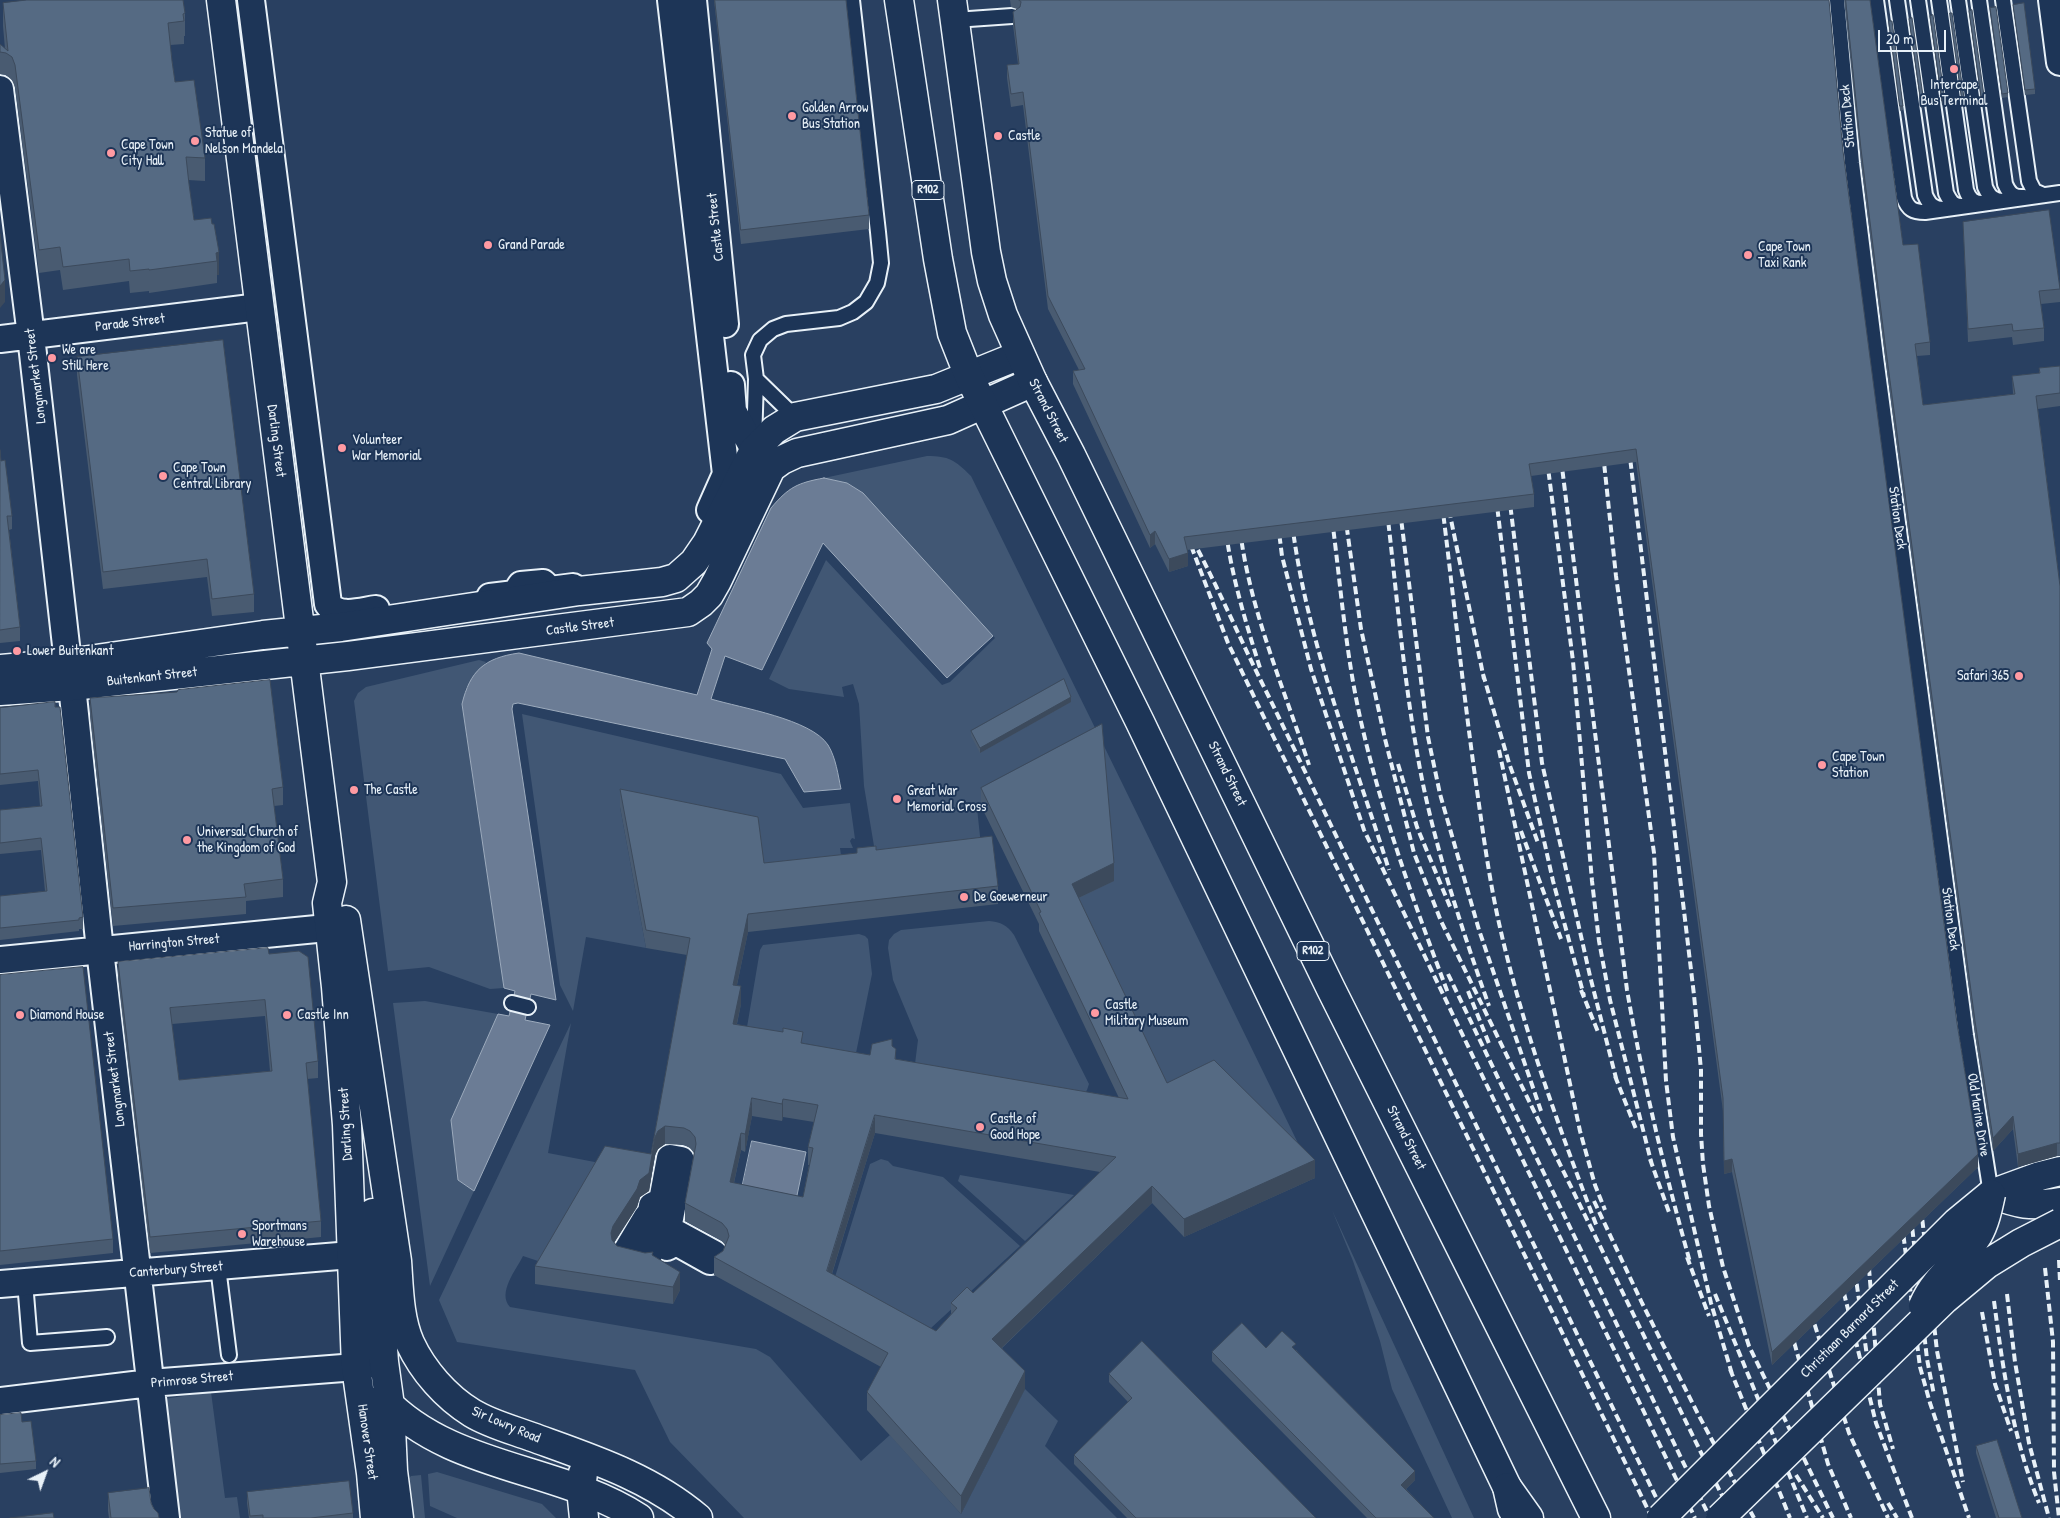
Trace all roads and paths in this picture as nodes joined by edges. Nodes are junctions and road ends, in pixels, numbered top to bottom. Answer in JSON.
{"nodes":[{"id":1,"x":221,"y":0,"type":"edge"},
{"id":2,"x":251,"y":0,"type":"edge"},
{"id":3,"x":671,"y":0,"type":"edge"},
{"id":4,"x":693,"y":0,"type":"edge"},
{"id":5,"x":852,"y":0,"type":"edge"},
{"id":6,"x":899,"y":0,"type":"edge"},
{"id":7,"x":1837,"y":0,"type":"edge"},
{"id":8,"x":1876,"y":0,"type":"edge"},
{"id":9,"x":1897,"y":0,"type":"edge"},
{"id":10,"x":1918,"y":0,"type":"edge"},
{"id":11,"x":1938,"y":0,"type":"edge"},
{"id":12,"x":1958,"y":0,"type":"edge"},
{"id":13,"x":1979,"y":0,"type":"edge"},
{"id":14,"x":2003,"y":0,"type":"edge"},
{"id":15,"x":2052,"y":0,"type":"edge"},
{"id":16,"x":953,"y":10,"type":"edge"},
{"id":17,"x":1012,"y":16,"type":"edge"},
{"id":18,"x":2060,"y":62,"type":"edge"},
{"id":19,"x":0,"y":89,"type":"edge"},
{"id":20,"x":2060,"y":193,"type":"edge"},
{"id":21,"x":2043,"y":195,"type":"junction"},
{"id":22,"x":2026,"y":197,"type":"junction"},
{"id":23,"x":2005,"y":200,"type":"junction"},
{"id":24,"x":1986,"y":203,"type":"junction"},
{"id":25,"x":1966,"y":206,"type":"junction"},
{"id":26,"x":1946,"y":209,"type":"junction"},
{"id":27,"x":260,"y":307,"type":"junction"},
{"id":28,"x":31,"y":336,"type":"junction"},
{"id":29,"x":0,"y":340,"type":"edge"},
{"id":30,"x":1020,"y":355,"type":"junction"},
{"id":31,"x":969,"y":376,"type":"junction"},
{"id":32,"x":756,"y":379,"type":"junction"},
{"id":33,"x":1033,"y":382,"type":"junction"},
{"id":34,"x":983,"y":406,"type":"junction"},
{"id":35,"x":795,"y":417,"type":"junction"},
{"id":36,"x":762,"y":459,"type":"junction"},
{"id":37,"x":300,"y":631,"type":"junction"},
{"id":38,"x":303,"y":660,"type":"junction"},
{"id":39,"x":0,"y":669,"type":"edge"},
{"id":40,"x":70,"y":674,"type":"junction"},
{"id":41,"x":0,"y":691,"type":"edge"},
{"id":42,"x":338,"y":927,"type":"junction"},
{"id":43,"x":100,"y":950,"type":"junction"},
{"id":44,"x":0,"y":960,"type":"edge"},
{"id":45,"x":512,"y":1003,"type":"dead end"},
{"id":46,"x":528,"y":1007,"type":"dead end"},
{"id":47,"x":1966,"y":1035,"type":"joint"},
{"id":48,"x":376,"y":1126,"type":"junction"},
{"id":49,"x":2060,"y":1171,"type":"edge"},
{"id":50,"x":1990,"y":1194,"type":"junction"},
{"id":51,"x":2060,"y":1202,"type":"edge"},
{"id":52,"x":2060,"y":1223,"type":"edge"},
{"id":53,"x":714,"y":1254,"type":"joint"},
{"id":54,"x":351,"y":1255,"type":"junction"},
{"id":55,"x":397,"y":1261,"type":"joint"},
{"id":56,"x":218,"y":1267,"type":"junction"},
{"id":57,"x":137,"y":1273,"type":"junction"},
{"id":58,"x":12,"y":1283,"type":"edge"},
{"id":59,"x":1915,"y":1326,"type":"junction"},
{"id":60,"x":107,"y":1337,"type":"dead end"},
{"id":61,"x":229,"y":1356,"type":"dead end"},
{"id":62,"x":384,"y":1362,"type":"junction"},
{"id":63,"x":356,"y":1367,"type":"junction"},
{"id":64,"x":150,"y":1383,"type":"junction"},
{"id":65,"x":0,"y":1401,"type":"edge"},
{"id":66,"x":390,"y":1406,"type":"junction"},
{"id":67,"x":586,"y":1456,"type":"junction"},
{"id":68,"x":1507,"y":1487,"type":"junction"},
{"id":69,"x":581,"y":1489,"type":"junction"},
{"id":70,"x":166,"y":1518,"type":"edge"},
{"id":71,"x":375,"y":1518,"type":"edge"},
{"id":72,"x":399,"y":1518,"type":"edge"},
{"id":73,"x":584,"y":1518,"type":"edge"},
{"id":74,"x":639,"y":1518,"type":"edge"},
{"id":75,"x":698,"y":1518,"type":"edge"},
{"id":76,"x":1514,"y":1518,"type":"edge"},
{"id":77,"x":1529,"y":1518,"type":"edge"},
{"id":78,"x":1596,"y":1518,"type":"edge"},
{"id":79,"x":1661,"y":1518,"type":"edge"},
{"id":80,"x":1720,"y":1518,"type":"edge"}],
"edges":[{"from":1,"to":27,"type":"main road","name":"Darling Street"},
{"from":2,"to":3,"type":"street"},
{"from":4,"to":36,"type":"street","name":"Castle Street"},
{"from":5,"to":32,"type":"lane"},
{"from":6,"to":31,"type":"main road","number":"R102"},
{"from":7,"to":47,"type":"lane","name":"Station Deck"},
{"from":8,"to":26,"type":"lane"},
{"from":9,"to":26,"type":"lane"},
{"from":10,"to":25,"type":"lane"},
{"from":11,"to":24,"type":"lane"},
{"from":12,"to":23,"type":"lane"},
{"from":13,"to":22,"type":"lane"},
{"from":14,"to":21,"type":"lane"},
{"from":15,"to":18,"type":"street"},
{"from":16,"to":17,"type":"lane"},
{"from":16,"to":30,"type":"main road","name":"Strand Street","number":"R102"},
{"from":19,"to":28,"type":"street","name":"Longmarket Street"},
{"from":20,"to":21,"type":"lane"},
{"from":21,"to":22,"type":"lane"},
{"from":22,"to":23,"type":"lane"},
{"from":23,"to":24,"type":"lane"},
{"from":24,"to":25,"type":"lane"},
{"from":25,"to":26,"type":"lane"},
{"from":27,"to":28,"type":"street","name":"Parade Street"},
{"from":27,"to":37,"type":"main road","name":"Darling Street"},
{"from":28,"to":29,"type":"street","name":"Parade Street"},
{"from":28,"to":40,"type":"street","name":"Longmarket Street"},
{"from":30,"to":31,"type":"main road","name":"Castle Street"},
{"from":30,"to":33,"type":"main road","name":"Strand Street","number":"R102"},
{"from":31,"to":34,"type":"main road","number":"R102"},
{"from":31,"to":35,"type":"main road","name":"Castle Street"},
{"from":32,"to":35,"type":"lane"},
{"from":32,"to":36,"type":"lane"},
{"from":33,"to":34,"type":"main road"},
{"from":33,"to":78,"type":"main road","name":"Strand Street","number":"R102"},
{"from":34,"to":36,"type":"main road"},
{"from":34,"to":68,"type":"main road","number":"R102"},
{"from":35,"to":36,"type":"main road","name":"Castle Street"},
{"from":36,"to":37,"type":"main road","name":"Castle Street"},
{"from":36,"to":38,"type":"main road","name":"Castle Street"},
{"from":37,"to":38,"type":"main road","name":"Darling Street"},
{"from":37,"to":40,"type":"main road","name":"Buitenkant Street"},
{"from":38,"to":40,"type":"main road","name":"Buitenkant Street"},
{"from":38,"to":42,"type":"main road","name":"Darling Street"},
{"from":39,"to":40,"type":"main road","name":"Buitenkant Street"},
{"from":40,"to":41,"type":"main road","name":"Buitenkant Street"},
{"from":40,"to":43,"type":"street","name":"Longmarket Street"},
{"from":42,"to":43,"type":"street","name":"Harrington Street"},
{"from":42,"to":48,"type":"main road","name":"Darling Street"},
{"from":42,"to":54,"type":"main road","name":"Darling Street"},
{"from":43,"to":44,"type":"street","name":"Harrington Street"},
{"from":43,"to":57,"type":"street","name":"Longmarket Street"},
{"from":45,"to":46,"type":"lane"},
{"from":47,"to":50,"type":"lane","name":"Old Marine Drive"},
{"from":48,"to":55,"type":"main road","name":"Darling Street"},
{"from":48,"to":62,"type":"main road","name":"Hanover Street"},
{"from":49,"to":50,"type":"main road","name":"Christiaan Barnard Street"},
{"from":50,"to":51,"type":"main road"},
{"from":50,"to":59,"type":"main road","bridge":true},
{"from":50,"to":79,"type":"main road","name":"Christiaan Barnard Street","bridge":true},
{"from":52,"to":59,"type":"main road","bridge":true},
{"from":53,"to":53,"type":"street"},
{"from":54,"to":56,"type":"street","name":"Canterbury Street"},
{"from":54,"to":63,"type":"main road","name":"Darling Street"},
{"from":55,"to":67,"type":"main road","name":"Sir Lowry Road"},
{"from":56,"to":57,"type":"street","name":"Canterbury Street"},
{"from":56,"to":61,"type":"lane"},
{"from":57,"to":58,"type":"street","name":"Canterbury Street"},
{"from":57,"to":64,"type":"street","name":"Longmarket Street"},
{"from":58,"to":60,"type":"lane"},
{"from":59,"to":80,"type":"main road","bridge":true},
{"from":62,"to":63,"type":"street","name":"Primrose Street"},
{"from":62,"to":66,"type":"main road","name":"Hanover Street"},
{"from":63,"to":64,"type":"street","name":"Primrose Street"},
{"from":63,"to":66,"type":"main road"},
{"from":63,"to":71,"type":"main road","name":"Hanover Street"},
{"from":64,"to":65,"type":"street","name":"Primrose Street"},
{"from":64,"to":70,"type":"street","name":"Longmarket Street"},
{"from":66,"to":69,"type":"main road"},
{"from":66,"to":72,"type":"main road","name":"Hanover Street"},
{"from":67,"to":69,"type":"main road"},
{"from":67,"to":75,"type":"main road","name":"Sir Lowry Road"},
{"from":68,"to":76,"type":"main road","number":"R102"},
{"from":68,"to":77,"type":"main road"},
{"from":69,"to":73,"type":"main road"},
{"from":69,"to":74,"type":"main road"}]}
